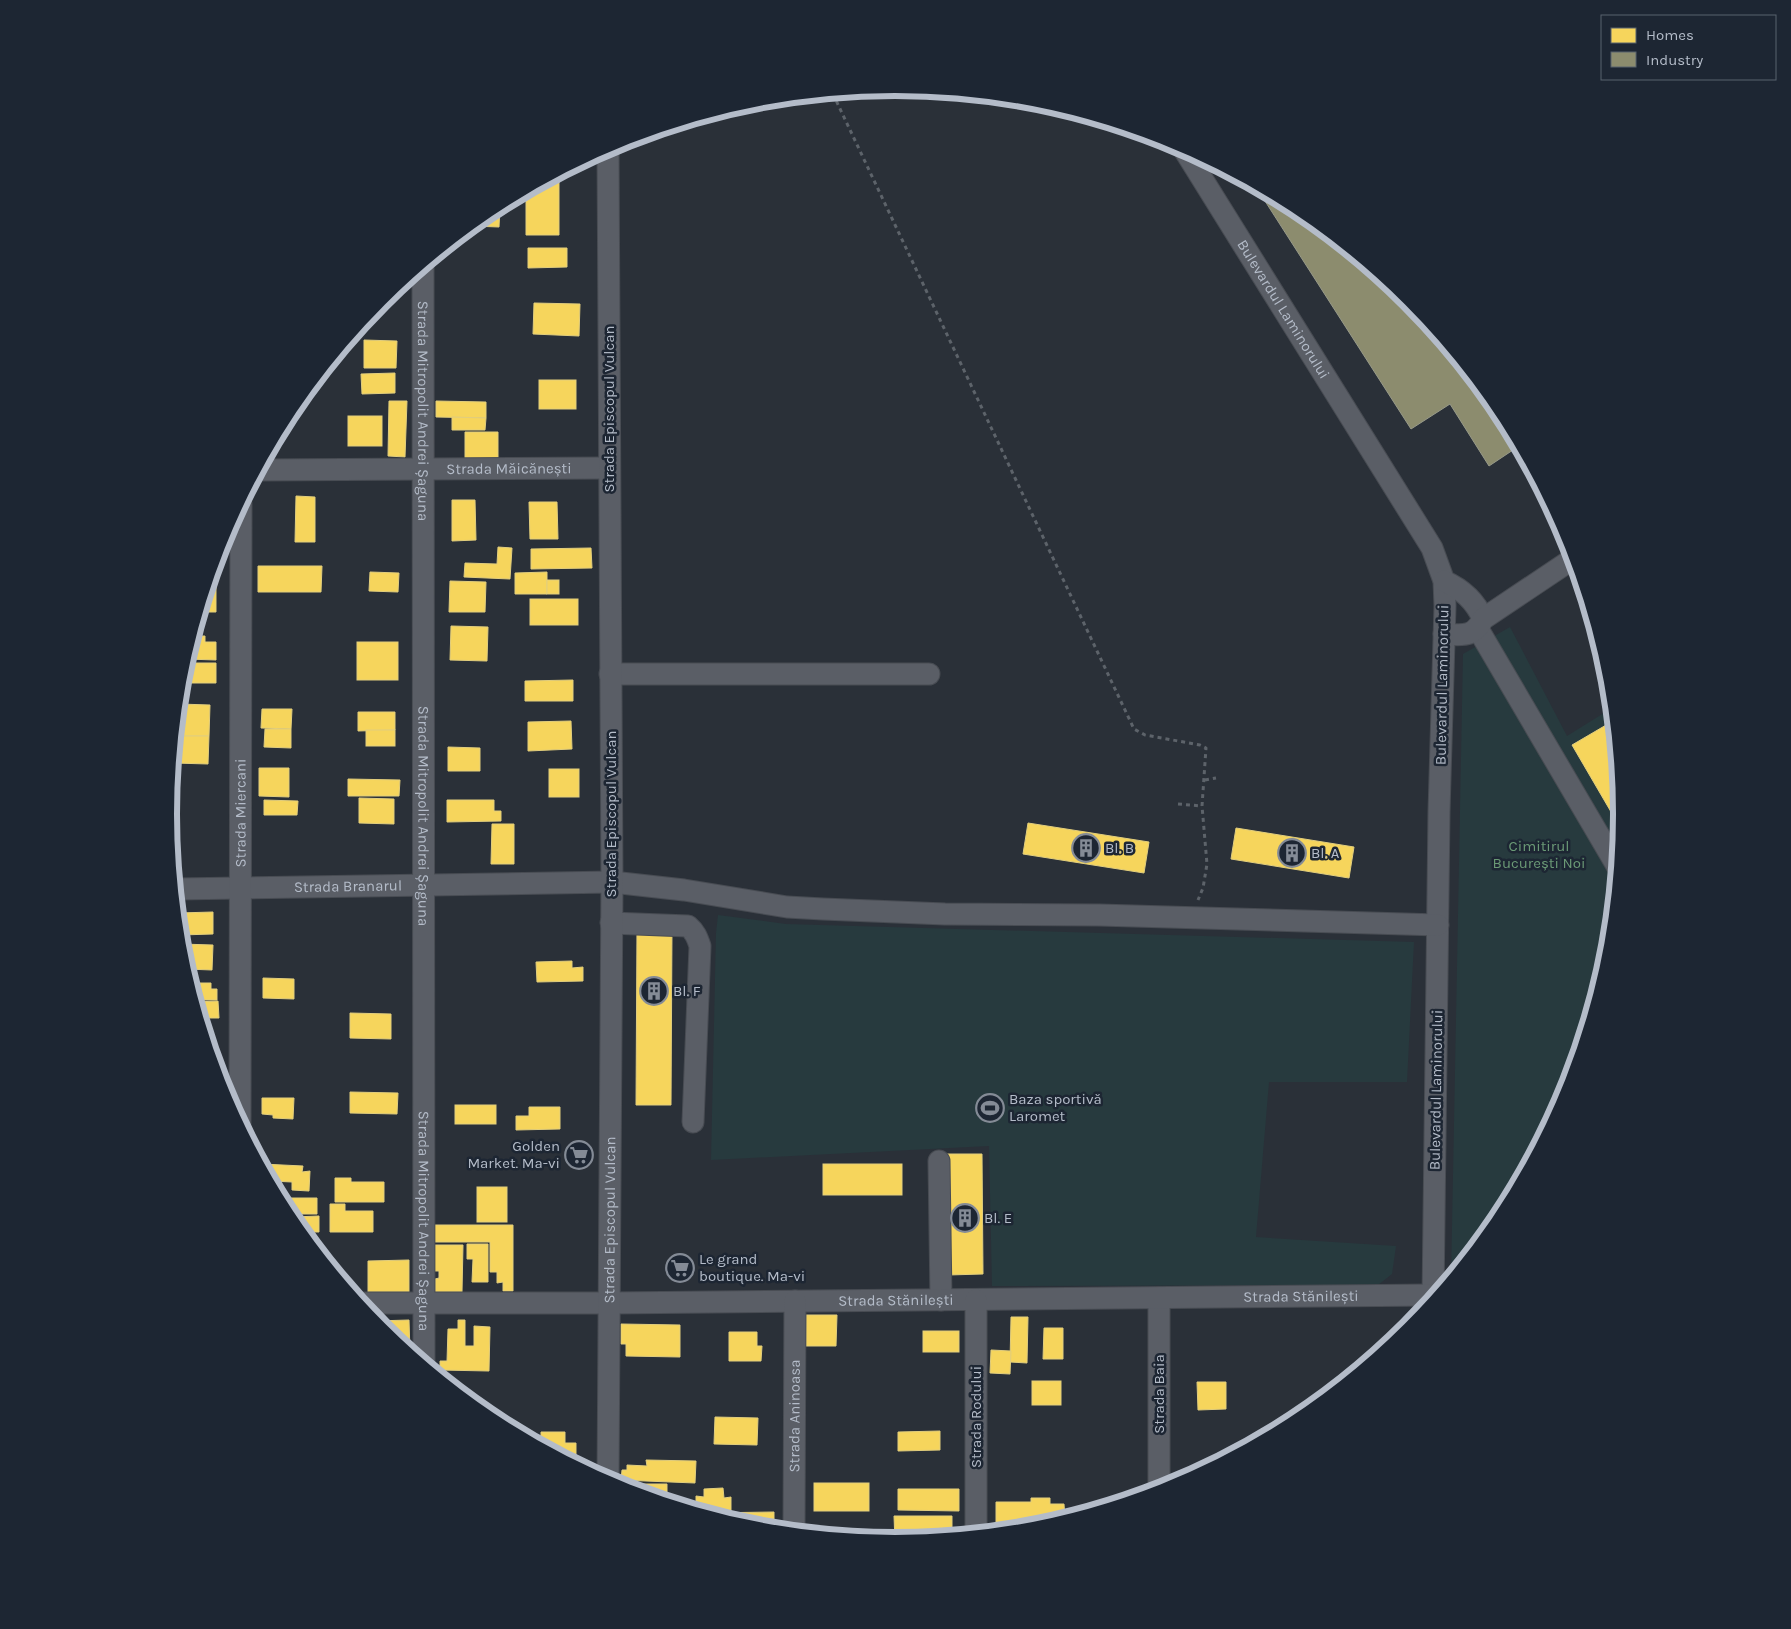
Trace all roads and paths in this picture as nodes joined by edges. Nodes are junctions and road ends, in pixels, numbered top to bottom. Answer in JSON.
{"nodes":[{"id":1,"x":835,"y":99,"type":"edge"},
{"id":2,"x":608,"y":157,"type":"edge"},
{"id":3,"x":1191,"y":160,"type":"edge"},
{"id":4,"x":423,"y":273,"type":"edge"},
{"id":5,"x":610,"y":468,"type":"junction"},
{"id":6,"x":265,"y":470,"type":"edge"},
{"id":7,"x":423,"y":470,"type":"junction"},
{"id":8,"x":241,"y":520,"type":"edge"},
{"id":9,"x":1568,"y":562,"type":"edge"},
{"id":10,"x":1444,"y":581,"type":"junction"},
{"id":11,"x":1481,"y":624,"type":"junction"},
{"id":12,"x":1444,"y":634,"type":"junction"},
{"id":13,"x":610,"y":674,"type":"junction"},
{"id":14,"x":929,"y":674,"type":"dead end"},
{"id":15,"x":1216,"y":778,"type":"dead end"},
{"id":16,"x":1204,"y":780,"type":"junction"},
{"id":17,"x":1178,"y":804,"type":"dead end"},
{"id":18,"x":1202,"y":806,"type":"junction"},
{"id":19,"x":1612,"y":856,"type":"edge"},
{"id":20,"x":612,"y":882,"type":"junction"},
{"id":21,"x":423,"y":886,"type":"junction"},
{"id":22,"x":181,"y":889,"type":"edge"},
{"id":23,"x":239,"y":889,"type":"junction"},
{"id":24,"x":1192,"y":918,"type":"junction"},
{"id":25,"x":611,"y":923,"type":"junction"},
{"id":26,"x":1438,"y":925,"type":"junction"},
{"id":27,"x":240,"y":1107,"type":"edge"},
{"id":28,"x":693,"y":1122,"type":"dead end"},
{"id":29,"x":939,"y":1160,"type":"dead end"},
{"id":30,"x":1433,"y":1291,"type":"edge"},
{"id":31,"x":1427,"y":1297,"type":"edge"},
{"id":32,"x":1159,"y":1298,"type":"junction"},
{"id":33,"x":941,"y":1300,"type":"junction"},
{"id":34,"x":976,"y":1300,"type":"junction"},
{"id":35,"x":794,"y":1301,"type":"junction"},
{"id":36,"x":370,"y":1303,"type":"edge"},
{"id":37,"x":425,"y":1303,"type":"junction"},
{"id":38,"x":610,"y":1303,"type":"junction"},
{"id":39,"x":424,"y":1357,"type":"edge"},
{"id":40,"x":608,"y":1472,"type":"edge"},
{"id":41,"x":1159,"y":1482,"type":"edge"},
{"id":42,"x":794,"y":1526,"type":"edge"},
{"id":43,"x":976,"y":1528,"type":"edge"}],
"edges":[{"from":1,"to":16,"type":"path"},
{"from":2,"to":5,"type":"street","name":"Strada Episcopul Vulcan"},
{"from":3,"to":10,"type":"street","name":"Bulevardul Laminorului"},
{"from":4,"to":7,"type":"street","name":"Strada Mitropolit Andrei Șaguna"},
{"from":5,"to":7,"type":"street","name":"Strada Măicănești"},
{"from":5,"to":13,"type":"street","name":"Strada Episcopul Vulcan"},
{"from":6,"to":7,"type":"street","name":"Strada Măicănești"},
{"from":7,"to":21,"type":"street","name":"Strada Mitropolit Andrei Șaguna"},
{"from":8,"to":23,"type":"street","name":"Strada Miercani"},
{"from":9,"to":11,"type":"street"},
{"from":10,"to":11,"type":"street"},
{"from":10,"to":12,"type":"street","name":"Bulevardul Laminorului"},
{"from":11,"to":12,"type":"street"},
{"from":11,"to":19,"type":"street"},
{"from":12,"to":26,"type":"street","name":"Bulevardul Laminorului"},
{"from":13,"to":14,"type":"street"},
{"from":13,"to":20,"type":"street","name":"Strada Episcopul Vulcan"},
{"from":15,"to":16,"type":"path"},
{"from":16,"to":18,"type":"path"},
{"from":17,"to":18,"type":"path"},
{"from":18,"to":24,"type":"path"},
{"from":20,"to":21,"type":"street","name":"Strada Branarul"},
{"from":20,"to":24,"type":"street","name":"Strada Branarul"},
{"from":20,"to":25,"type":"street","name":"Strada Episcopul Vulcan"},
{"from":21,"to":23,"type":"street","name":"Strada Branarul"},
{"from":21,"to":37,"type":"street","name":"Strada Mitropolit Andrei Șaguna"},
{"from":22,"to":23,"type":"street","name":"Strada Branarul"},
{"from":23,"to":27,"type":"street","name":"Strada Miercani"},
{"from":24,"to":26,"type":"street","name":"Strada Branarul"},
{"from":25,"to":28,"type":"street"},
{"from":25,"to":38,"type":"street","name":"Strada Episcopul Vulcan"},
{"from":26,"to":30,"type":"street","name":"Bulevardul Laminorului"},
{"from":29,"to":33,"type":"street"},
{"from":31,"to":32,"type":"street","name":"Strada Stănilești"},
{"from":32,"to":34,"type":"street","name":"Strada Stănilești"},
{"from":32,"to":41,"type":"street","name":"Strada Baia"},
{"from":33,"to":34,"type":"street","name":"Strada Stănilești"},
{"from":33,"to":35,"type":"street","name":"Strada Stănilești"},
{"from":34,"to":43,"type":"street","name":"Strada Rodului"},
{"from":35,"to":38,"type":"street","name":"Strada Stănilești"},
{"from":35,"to":42,"type":"street","name":"Strada Aninoasa"},
{"from":36,"to":37,"type":"street","name":"Strada Stănilești"},
{"from":37,"to":38,"type":"street","name":"Strada Stănilești"},
{"from":37,"to":39,"type":"street","name":"Strada Mitropolit Andrei Șaguna"},
{"from":38,"to":40,"type":"street","name":"Strada Episcopul Vulcan"}]}
